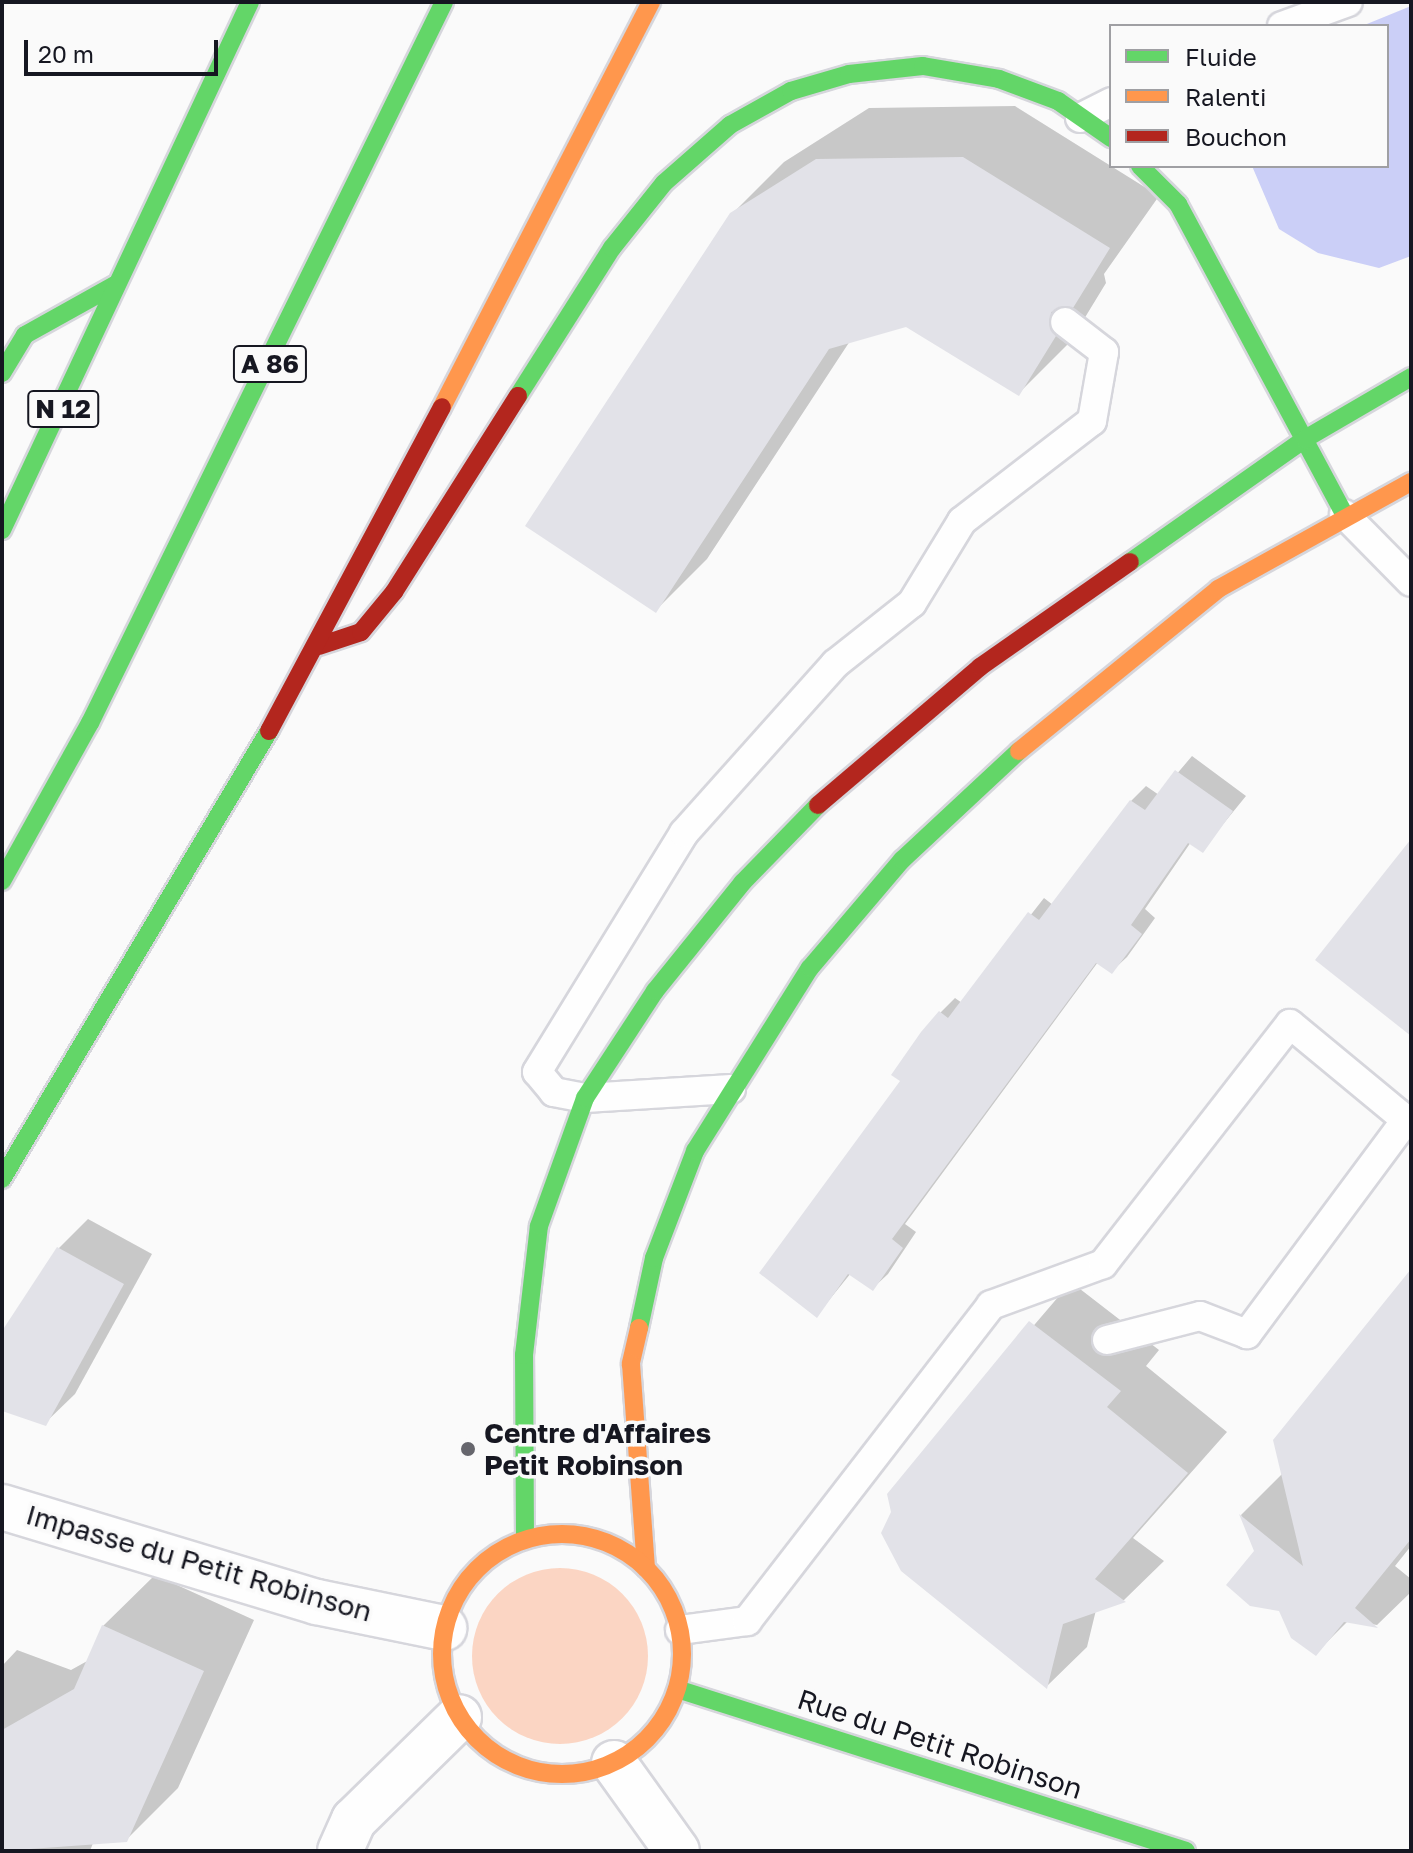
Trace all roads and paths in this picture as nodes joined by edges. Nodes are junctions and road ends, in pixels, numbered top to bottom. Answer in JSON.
{"nodes":[{"id":1,"x":250,"y":2,"type":"edge"},
{"id":2,"x":444,"y":2,"type":"edge"},
{"id":3,"x":651,"y":2,"type":"edge"},
{"id":4,"x":1348,"y":2,"type":"edge"},
{"id":5,"x":1288,"y":24,"type":"edge"},
{"id":6,"x":1109,"y":103,"type":"edge"},
{"id":7,"x":1080,"y":118,"type":"junction"},
{"id":8,"x":1109,"y":137,"type":"edge"},
{"id":9,"x":1142,"y":168,"type":"edge"},
{"id":10,"x":115,"y":285,"type":"junction"},
{"id":11,"x":1065,"y":322,"type":"dead end"},
{"id":12,"x":2,"y":373,"type":"edge"},
{"id":13,"x":1411,"y":377,"type":"edge"},
{"id":14,"x":1305,"y":439,"type":"junction"},
{"id":15,"x":1411,"y":482,"type":"edge"},
{"id":16,"x":1344,"y":514,"type":"junction"},
{"id":17,"x":2,"y":530,"type":"edge"},
{"id":18,"x":1411,"y":582,"type":"edge"},
{"id":19,"x":319,"y":646,"type":"junction"},
{"id":20,"x":2,"y":881,"type":"edge"},
{"id":21,"x":731,"y":1089,"type":"junction"},
{"id":22,"x":585,"y":1098,"type":"junction"},
{"id":23,"x":2,"y":1179,"type":"edge"},
{"id":24,"x":1107,"y":1340,"type":"dead end"},
{"id":25,"x":2,"y":1507,"type":"edge"},
{"id":26,"x":525,"y":1539,"type":"junction"},
{"id":27,"x":646,"y":1568,"type":"junction"},
{"id":28,"x":444,"y":1628,"type":"junction"},
{"id":29,"x":680,"y":1630,"type":"junction"},
{"id":30,"x":677,"y":1689,"type":"junction"},
{"id":31,"x":459,"y":1717,"type":"junction"},
{"id":32,"x":614,"y":1763,"type":"junction"},
{"id":33,"x":340,"y":1851,"type":"edge"},
{"id":34,"x":677,"y":1851,"type":"edge"},
{"id":35,"x":1186,"y":1851,"type":"edge"}],
"edges":[{"from":1,"to":10,"type":"main road"},
{"from":2,"to":20,"type":"main road","number":"A 86"},
{"from":3,"to":19,"type":"main road"},
{"from":4,"to":5,"type":"lane"},
{"from":6,"to":7,"type":"lane"},
{"from":7,"to":8,"type":"main road"},
{"from":7,"to":19,"type":"main road"},
{"from":9,"to":14,"type":"main road"},
{"from":10,"to":12,"type":"main road"},
{"from":10,"to":17,"type":"main road","number":"N 12"},
{"from":11,"to":22,"type":"lane"},
{"from":13,"to":14,"type":"main road"},
{"from":14,"to":16,"type":"main road"},
{"from":14,"to":22,"type":"main road"},
{"from":15,"to":16,"type":"main road"},
{"from":16,"to":18,"type":"lane"},
{"from":16,"to":21,"type":"main road"},
{"from":19,"to":23,"type":"main road"},
{"from":21,"to":22,"type":"lane"},
{"from":21,"to":27,"type":"main road"},
{"from":22,"to":26,"type":"main road"},
{"from":24,"to":29,"type":"lane"},
{"from":25,"to":28,"type":"street","name":"Impasse du Petit Robinson"},
{"from":26,"to":27,"type":"main road"},
{"from":26,"to":28,"type":"main road"},
{"from":27,"to":29,"type":"main road"},
{"from":28,"to":31,"type":"main road"},
{"from":29,"to":30,"type":"main road"},
{"from":30,"to":32,"type":"main road"},
{"from":30,"to":35,"type":"main road","name":"Rue du Petit Robinson"},
{"from":31,"to":32,"type":"main road"},
{"from":31,"to":33,"type":"street"},
{"from":32,"to":34,"type":"street"}]}
